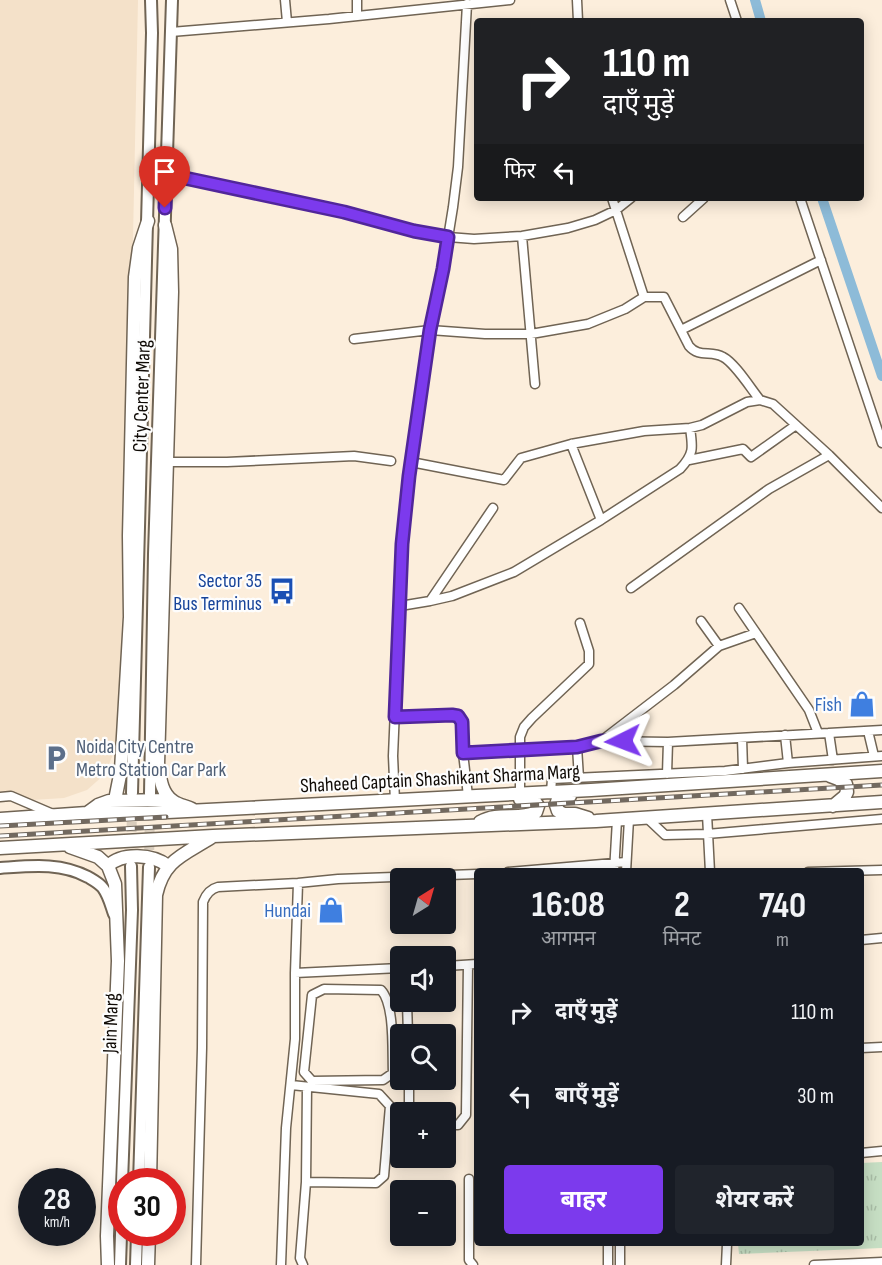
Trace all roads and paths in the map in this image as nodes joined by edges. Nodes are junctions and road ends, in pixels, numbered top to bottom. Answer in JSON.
{"nodes":[{"id":1,"x":152,"y":0,"type":"edge"},
{"id":2,"x":172,"y":0,"type":"edge"},
{"id":3,"x":285,"y":0,"type":"edge"},
{"id":4,"x":357,"y":0,"type":"edge"},
{"id":5,"x":510,"y":0,"type":"edge"},
{"id":6,"x":578,"y":0,"type":"edge"},
{"id":7,"x":730,"y":0,"type":"edge"},
{"id":8,"x":467,"y":4,"type":"junction"},
{"id":9,"x":357,"y":16,"type":"junction"},
{"id":10,"x":578,"y":18,"type":"edge"},
{"id":11,"x":736,"y":18,"type":"edge"},
{"id":12,"x":288,"y":22,"type":"junction"},
{"id":13,"x":171,"y":32,"type":"junction"},
{"id":14,"x":166,"y":174,"type":"junction"},
{"id":15,"x":613,"y":201,"type":"edge"},
{"id":16,"x":627,"y":201,"type":"edge"},
{"id":17,"x":701,"y":201,"type":"edge"},
{"id":18,"x":801,"y":201,"type":"edge"},
{"id":19,"x":616,"y":210,"type":"junction"},
{"id":20,"x":683,"y":217,"type":"dead end"},
{"id":21,"x":148,"y":221,"type":"junction"},
{"id":22,"x":165,"y":225,"type":"junction"},
{"id":23,"x":522,"y":236,"type":"junction"},
{"id":24,"x":448,"y":237,"type":"junction"},
{"id":25,"x":821,"y":260,"type":"junction"},
{"id":26,"x":644,"y":297,"type":"junction"},
{"id":27,"x":430,"y":330,"type":"junction"},
{"id":28,"x":681,"y":330,"type":"junction"},
{"id":29,"x":531,"y":334,"type":"junction"},
{"id":30,"x":354,"y":339,"type":"dead end"},
{"id":31,"x":535,"y":384,"type":"dead end"},
{"id":32,"x":760,"y":400,"type":"junction"},
{"id":33,"x":796,"y":425,"type":"junction"},
{"id":34,"x":690,"y":428,"type":"junction"},
{"id":35,"x":882,"y":443,"type":"edge"},
{"id":36,"x":571,"y":444,"type":"junction"},
{"id":37,"x":829,"y":455,"type":"junction"},
{"id":38,"x":391,"y":460,"type":"dead end"},
{"id":39,"x":689,"y":460,"type":"junction"},
{"id":40,"x":168,"y":462,"type":"junction"},
{"id":41,"x":411,"y":462,"type":"junction"},
{"id":42,"x":493,"y":508,"type":"dead end"},
{"id":43,"x":882,"y":508,"type":"edge"},
{"id":44,"x":601,"y":520,"type":"junction"},
{"id":45,"x":631,"y":588,"type":"dead end"},
{"id":46,"x":430,"y":601,"type":"junction"},
{"id":47,"x":400,"y":606,"type":"junction"},
{"id":48,"x":739,"y":608,"type":"dead end"},
{"id":49,"x":701,"y":621,"type":"dead end"},
{"id":50,"x":580,"y":623,"type":"dead end"},
{"id":51,"x":756,"y":633,"type":"junction"},
{"id":52,"x":719,"y":646,"type":"junction"},
{"id":53,"x":395,"y":717,"type":"junction"},
{"id":54,"x":882,"y":730,"type":"edge"},
{"id":55,"x":868,"y":731,"type":"junction"},
{"id":56,"x":818,"y":733,"type":"junction"},
{"id":57,"x":829,"y":733,"type":"junction"},
{"id":58,"x":785,"y":735,"type":"junction"},
{"id":59,"x":742,"y":738,"type":"junction"},
{"id":60,"x":601,"y":741,"type":"junction"},
{"id":61,"x":668,"y":742,"type":"junction"},
{"id":62,"x":577,"y":747,"type":"junction"},
{"id":63,"x":519,"y":750,"type":"junction"},
{"id":64,"x":463,"y":753,"type":"junction"},
{"id":65,"x":878,"y":756,"type":"edge"},
{"id":66,"x":833,"y":760,"type":"junction"},
{"id":67,"x":788,"y":763,"type":"junction"},
{"id":68,"x":743,"y":769,"type":"junction"},
{"id":69,"x":882,"y":771,"type":"edge"},
{"id":70,"x":667,"y":774,"type":"junction"},
{"id":71,"x":826,"y":775,"type":"junction"},
{"id":72,"x":579,"y":778,"type":"junction"},
{"id":73,"x":591,"y":790,"type":"junction"},
{"id":74,"x":551,"y":792,"type":"junction"},
{"id":75,"x":132,"y":793,"type":"tunnel mouth"},
{"id":76,"x":150,"y":794,"type":"tunnel mouth"},
{"id":77,"x":520,"y":794,"type":"junction"},
{"id":78,"x":472,"y":796,"type":"junction"},
{"id":79,"x":0,"y":797,"type":"edge"},
{"id":80,"x":115,"y":800,"type":"junction"},
{"id":81,"x":171,"y":800,"type":"junction"},
{"id":82,"x":395,"y":801,"type":"junction"},
{"id":83,"x":882,"y":802,"type":"edge"},
{"id":84,"x":833,"y":806,"type":"junction"},
{"id":85,"x":194,"y":811,"type":"junction"},
{"id":86,"x":87,"y":813,"type":"junction"},
{"id":87,"x":707,"y":814,"type":"junction"},
{"id":88,"x":57,"y":816,"type":"junction"},
{"id":89,"x":647,"y":818,"type":"junction"},
{"id":90,"x":0,"y":819,"type":"edge"},
{"id":91,"x":882,"y":819,"type":"edge"},
{"id":92,"x":623,"y":820,"type":"junction"},
{"id":93,"x":596,"y":821,"type":"junction"},
{"id":94,"x":473,"y":826,"type":"junction"},
{"id":95,"x":707,"y":834,"type":"junction"},
{"id":96,"x":213,"y":836,"type":"junction"},
{"id":97,"x":64,"y":844,"type":"junction"},
{"id":98,"x":0,"y":848,"type":"edge"},
{"id":99,"x":614,"y":862,"type":"junction"},
{"id":100,"x":626,"y":862,"type":"junction"},
{"id":101,"x":108,"y":866,"type":"junction"},
{"id":102,"x":131,"y":866,"type":"tunnel mouth"},
{"id":103,"x":168,"y":866,"type":"junction"},
{"id":104,"x":148,"y":867,"type":"tunnel mouth"},
{"id":105,"x":0,"y":868,"type":"edge"},
{"id":106,"x":550,"y":868,"type":"edge"},
{"id":107,"x":614,"y":868,"type":"edge"},
{"id":108,"x":626,"y":868,"type":"edge"},
{"id":109,"x":710,"y":868,"type":"edge"},
{"id":110,"x":864,"y":870,"type":"edge"},
{"id":111,"x":882,"y":870,"type":"edge"},
{"id":112,"x":474,"y":874,"type":"edge"},
{"id":113,"x":298,"y":883,"type":"junction"},
{"id":114,"x":117,"y":920,"type":"junction"},
{"id":115,"x":882,"y":938,"type":"edge"},
{"id":116,"x":864,"y":940,"type":"edge"},
{"id":117,"x":472,"y":965,"type":"edge"},
{"id":118,"x":456,"y":966,"type":"edge"},
{"id":119,"x":390,"y":968,"type":"edge"},
{"id":120,"x":295,"y":973,"type":"junction"},
{"id":121,"x":390,"y":1011,"type":"joint"},
{"id":122,"x":398,"y":1012,"type":"edge"},
{"id":123,"x":407,"y":1013,"type":"joint"},
{"id":124,"x":408,"y":1024,"type":"edge"},
{"id":125,"x":882,"y":1047,"type":"edge"},
{"id":126,"x":864,"y":1048,"type":"edge"},
{"id":127,"x":291,"y":1085,"type":"junction"},
{"id":128,"x":308,"y":1087,"type":"junction"},
{"id":129,"x":456,"y":1125,"type":"edge"},
{"id":130,"x":882,"y":1151,"type":"edge"},
{"id":131,"x":864,"y":1153,"type":"edge"},
{"id":132,"x":123,"y":1168,"type":"edge"},
{"id":133,"x":139,"y":1168,"type":"edge"},
{"id":134,"x":150,"y":1168,"type":"edge"},
{"id":135,"x":469,"y":1179,"type":"dead end"},
{"id":136,"x":306,"y":1182,"type":"junction"},
{"id":137,"x":121,"y":1246,"type":"edge"},
{"id":138,"x":137,"y":1246,"type":"edge"},
{"id":139,"x":149,"y":1246,"type":"edge"},
{"id":140,"x":608,"y":1246,"type":"edge"},
{"id":141,"x":620,"y":1246,"type":"edge"},
{"id":142,"x":727,"y":1246,"type":"edge"},
{"id":143,"x":882,"y":1262,"type":"edge"},
{"id":144,"x":108,"y":1265,"type":"edge"},
{"id":145,"x":120,"y":1265,"type":"edge"},
{"id":146,"x":136,"y":1265,"type":"edge"},
{"id":147,"x":148,"y":1265,"type":"edge"},
{"id":148,"x":196,"y":1265,"type":"edge"},
{"id":149,"x":281,"y":1265,"type":"edge"},
{"id":150,"x":303,"y":1265,"type":"edge"},
{"id":151,"x":473,"y":1265,"type":"edge"},
{"id":152,"x":608,"y":1265,"type":"edge"},
{"id":153,"x":620,"y":1265,"type":"edge"},
{"id":154,"x":726,"y":1265,"type":"edge"},
{"id":155,"x":814,"y":1265,"type":"edge"}],
"edges":[{"from":1,"to":21,"type":"street","name":"City Center Marg"},
{"from":2,"to":13,"type":"street","name":"City Center Marg"},
{"from":3,"to":12,"type":"street"},
{"from":4,"to":9,"type":"street"},
{"from":5,"to":8,"type":"street"},
{"from":6,"to":10,"type":"street"},
{"from":7,"to":11,"type":"street"},
{"from":8,"to":9,"type":"street"},
{"from":8,"to":24,"type":"street"},
{"from":9,"to":12,"type":"street"},
{"from":12,"to":13,"type":"street"},
{"from":13,"to":14,"type":"street","name":"City Center Marg"},
{"from":14,"to":22,"type":"street","name":"City Center Marg"},
{"from":14,"to":24,"type":"street"},
{"from":15,"to":19,"type":"street"},
{"from":16,"to":19,"type":"street"},
{"from":17,"to":20,"type":"street"},
{"from":18,"to":25,"type":"street"},
{"from":19,"to":23,"type":"street"},
{"from":19,"to":26,"type":"street"},
{"from":21,"to":75,"type":"street","name":"City Center Marg"},
{"from":21,"to":80,"type":"main road"},
{"from":22,"to":40,"type":"main road"},
{"from":22,"to":76,"type":"street","name":"City Center Marg"},
{"from":23,"to":24,"type":"street"},
{"from":23,"to":29,"type":"street"},
{"from":24,"to":27,"type":"street"},
{"from":25,"to":28,"type":"street"},
{"from":25,"to":35,"type":"street"},
{"from":26,"to":28,"type":"street"},
{"from":26,"to":29,"type":"street"},
{"from":27,"to":29,"type":"street"},
{"from":27,"to":30,"type":"street"},
{"from":27,"to":41,"type":"street"},
{"from":28,"to":32,"type":"street"},
{"from":29,"to":31,"type":"street"},
{"from":32,"to":33,"type":"street"},
{"from":32,"to":34,"type":"street"},
{"from":33,"to":37,"type":"street"},
{"from":33,"to":39,"type":"street"},
{"from":34,"to":36,"type":"street"},
{"from":34,"to":39,"type":"street"},
{"from":36,"to":41,"type":"street"},
{"from":36,"to":44,"type":"street"},
{"from":37,"to":43,"type":"street"},
{"from":37,"to":45,"type":"street"},
{"from":38,"to":40,"type":"street"},
{"from":39,"to":44,"type":"street"},
{"from":40,"to":81,"type":"main road"},
{"from":41,"to":47,"type":"street"},
{"from":42,"to":46,"type":"street"},
{"from":44,"to":46,"type":"street"},
{"from":46,"to":47,"type":"street"},
{"from":47,"to":53,"type":"street"},
{"from":48,"to":51,"type":"street"},
{"from":49,"to":52,"type":"street"},
{"from":50,"to":63,"type":"street"},
{"from":51,"to":52,"type":"street"},
{"from":51,"to":56,"type":"street"},
{"from":52,"to":60,"type":"street"},
{"from":53,"to":64,"type":"street"},
{"from":53,"to":82,"type":"street"},
{"from":54,"to":55,"type":"street"},
{"from":55,"to":57,"type":"street"},
{"from":55,"to":65,"type":"street"},
{"from":56,"to":57,"type":"street"},
{"from":56,"to":58,"type":"street"},
{"from":57,"to":66,"type":"street"},
{"from":58,"to":59,"type":"street"},
{"from":58,"to":67,"type":"street"},
{"from":59,"to":61,"type":"street"},
{"from":59,"to":68,"type":"street"},
{"from":60,"to":61,"type":"street"},
{"from":60,"to":62,"type":"street"},
{"from":61,"to":70,"type":"street"},
{"from":62,"to":63,"type":"street"},
{"from":62,"to":72,"type":"street"},
{"from":63,"to":64,"type":"street"},
{"from":63,"to":77,"type":"street"},
{"from":64,"to":78,"type":"street"},
{"from":65,"to":66,"type":"street"},
{"from":66,"to":67,"type":"street"},
{"from":67,"to":68,"type":"street"},
{"from":68,"to":70,"type":"street"},
{"from":69,"to":71,"type":"main road","name":"Shaheed Captain Shashikant Sharma Marg"},
{"from":70,"to":72,"type":"street"},
{"from":71,"to":73,"type":"main road","name":"Shaheed Captain Shashikant Sharma Marg"},
{"from":71,"to":84,"type":"main road"},
{"from":72,"to":74,"type":"street"},
{"from":73,"to":74,"type":"main road","name":"Shaheed Captain Shashikant Sharma Marg"},
{"from":73,"to":93,"type":"main road"},
{"from":74,"to":77,"type":"main road","name":"Shaheed Captain Shashikant Sharma Marg"},
{"from":77,"to":78,"type":"main road","name":"Shaheed Captain Shashikant Sharma Marg"},
{"from":78,"to":82,"type":"main road","name":"Shaheed Captain Shashikant Sharma Marg"},
{"from":78,"to":94,"type":"main road"},
{"from":79,"to":88,"type":"street"},
{"from":80,"to":81,"type":"main road"},
{"from":80,"to":86,"type":"main road"},
{"from":81,"to":85,"type":"main road"},
{"from":82,"to":85,"type":"main road","name":"Shaheed Captain Shashikant Sharma Marg"},
{"from":83,"to":84,"type":"main road"},
{"from":84,"to":87,"type":"main road"},
{"from":85,"to":86,"type":"main road","name":"Shaheed Captain Shashikant Sharma Marg"},
{"from":86,"to":88,"type":"main road","name":"Shaheed Captain Shashikant Sharma Marg"},
{"from":87,"to":89,"type":"main road"},
{"from":87,"to":95,"type":"street"},
{"from":88,"to":90,"type":"main road","name":"Shaheed Captain Shashikant Sharma Marg"},
{"from":89,"to":92,"type":"main road"},
{"from":89,"to":95,"type":"street"},
{"from":91,"to":95,"type":"street"},
{"from":92,"to":93,"type":"main road"},
{"from":92,"to":99,"type":"street"},
{"from":92,"to":100,"type":"street"},
{"from":93,"to":94,"type":"main road"},
{"from":94,"to":96,"type":"main road"},
{"from":95,"to":109,"type":"street"},
{"from":96,"to":97,"type":"main road"},
{"from":96,"to":103,"type":"main road"},
{"from":97,"to":98,"type":"main road"},
{"from":97,"to":101,"type":"main road"},
{"from":99,"to":100,"type":"street"},
{"from":99,"to":106,"type":"street"},
{"from":99,"to":107,"type":"street"},
{"from":100,"to":108,"type":"street"},
{"from":101,"to":103,"type":"main road"},
{"from":101,"to":114,"type":"main road"},
{"from":102,"to":132,"type":"street","name":"Jain Marg"},
{"from":103,"to":134,"type":"main road"},
{"from":104,"to":133,"type":"street","name":"Jain Marg"},
{"from":105,"to":114,"type":"street"},
{"from":110,"to":111,"type":"street"},
{"from":112,"to":113,"type":"street"},
{"from":113,"to":120,"type":"street"},
{"from":113,"to":148,"type":"street"},
{"from":114,"to":144,"type":"main road"},
{"from":115,"to":116,"type":"street"},
{"from":117,"to":118,"type":"street"},
{"from":117,"to":129,"type":"street"},
{"from":119,"to":120,"type":"street"},
{"from":120,"to":127,"type":"street"},
{"from":121,"to":121,"type":"street"},
{"from":122,"to":123,"type":"street"},
{"from":123,"to":124,"type":"street"},
{"from":125,"to":126,"type":"street"},
{"from":127,"to":128,"type":"street"},
{"from":127,"to":149,"type":"street"},
{"from":128,"to":136,"type":"street"},
{"from":128,"to":136,"type":"street"},
{"from":130,"to":131,"type":"street"},
{"from":135,"to":151,"type":"street"},
{"from":136,"to":150,"type":"street"},
{"from":137,"to":145,"type":"street"},
{"from":138,"to":146,"type":"street"},
{"from":139,"to":147,"type":"main road"},
{"from":140,"to":152,"type":"street"},
{"from":141,"to":153,"type":"street"},
{"from":142,"to":154,"type":"street"},
{"from":143,"to":155,"type":"street"}]}
